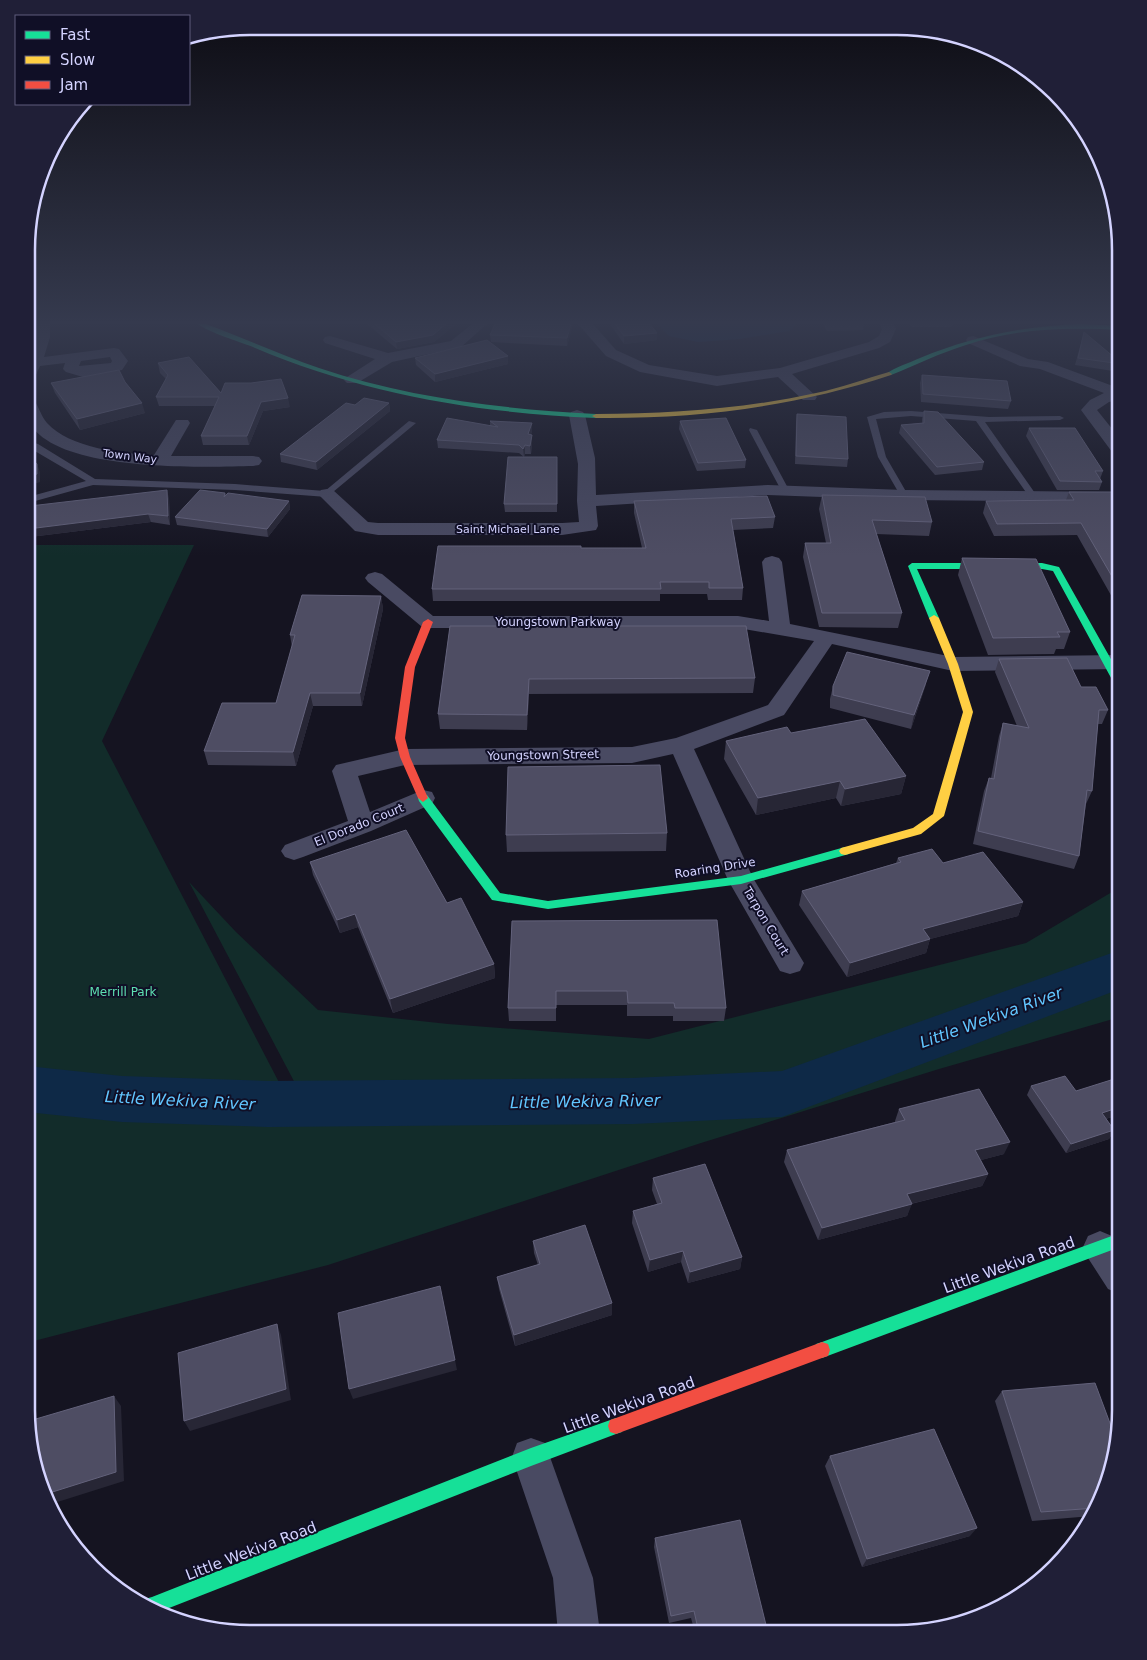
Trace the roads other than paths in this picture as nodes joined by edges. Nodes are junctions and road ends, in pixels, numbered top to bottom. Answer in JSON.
{"nodes":[{"id":1,"x":448,"y":401,"type":"edge"},
{"id":2,"x":779,"y":401,"type":"edge"},
{"id":3,"x":1097,"y":401,"type":"edge"},
{"id":4,"x":577,"y":415,"type":"junction"},
{"id":5,"x":35,"y":417,"type":"edge"},
{"id":6,"x":1060,"y":418,"type":"dead end"},
{"id":7,"x":979,"y":419,"type":"junction"},
{"id":8,"x":182,"y":423,"type":"dead end"},
{"id":9,"x":412,"y":423,"type":"dead end"},
{"id":10,"x":753,"y":430,"type":"dead end"},
{"id":11,"x":1112,"y":440,"type":"edge"},
{"id":12,"x":35,"y":446,"type":"edge"},
{"id":13,"x":160,"y":460,"type":"junction"},
{"id":14,"x":253,"y":461,"type":"dead end"},
{"id":15,"x":93,"y":482,"type":"junction"},
{"id":16,"x":785,"y":490,"type":"junction"},
{"id":17,"x":327,"y":494,"type":"junction"},
{"id":18,"x":904,"y":496,"type":"junction"},
{"id":19,"x":1033,"y":496,"type":"junction"},
{"id":20,"x":1112,"y":497,"type":"edge"},
{"id":21,"x":35,"y":498,"type":"edge"},
{"id":22,"x":586,"y":501,"type":"junction"},
{"id":23,"x":772,"y":562,"type":"dead end"},
{"id":24,"x":374,"y":578,"type":"dead end"},
{"id":25,"x":428,"y":622,"type":"junction"},
{"id":26,"x":780,"y":629,"type":"junction"},
{"id":27,"x":827,"y":637,"type":"junction"},
{"id":28,"x":1112,"y":659,"type":"edge"},
{"id":29,"x":1112,"y":662,"type":"edge"},
{"id":30,"x":953,"y":664,"type":"junction"},
{"id":31,"x":681,"y":745,"type":"junction"},
{"id":32,"x":405,"y":757,"type":"junction"},
{"id":33,"x":423,"y":798,"type":"junction"},
{"id":34,"x":362,"y":825,"type":"junction"},
{"id":35,"x":294,"y":852,"type":"dead end"},
{"id":36,"x":741,"y":880,"type":"junction"},
{"id":37,"x":790,"y":963,"type":"dead end"},
{"id":38,"x":1110,"y":1244,"type":"edge"},
{"id":39,"x":531,"y":1457,"type":"junction"},
{"id":40,"x":157,"y":1604,"type":"edge"},
{"id":41,"x":578,"y":1625,"type":"edge"}],
"edges":[{"from":1,"to":4,"type":"street"},
{"from":2,"to":4,"type":"street"},
{"from":3,"to":11,"type":"street"},
{"from":4,"to":22,"type":"street","name":"Saint Michael Lane"},
{"from":5,"to":13,"type":"street","name":"Town Way"},
{"from":6,"to":7,"type":"lane"},
{"from":7,"to":18,"type":"lane"},
{"from":7,"to":19,"type":"lane"},
{"from":8,"to":13,"type":"street"},
{"from":9,"to":17,"type":"lane"},
{"from":10,"to":16,"type":"lane"},
{"from":12,"to":15,"type":"lane"},
{"from":13,"to":14,"type":"street","name":"Town Way"},
{"from":15,"to":17,"type":"lane"},
{"from":15,"to":21,"type":"lane"},
{"from":16,"to":18,"type":"street"},
{"from":16,"to":22,"type":"street"},
{"from":17,"to":22,"type":"street","name":"Saint Michael Lane"},
{"from":18,"to":19,"type":"street"},
{"from":19,"to":20,"type":"street"},
{"from":23,"to":26,"type":"street"},
{"from":24,"to":25,"type":"street"},
{"from":25,"to":26,"type":"street","name":"Youngstown Parkway"},
{"from":25,"to":32,"type":"street"},
{"from":26,"to":27,"type":"street","name":"Youngstown Parkway"},
{"from":27,"to":30,"type":"street","name":"Youngstown Parkway"},
{"from":27,"to":31,"type":"street"},
{"from":28,"to":30,"type":"street","name":"Roaring Drive"},
{"from":29,"to":30,"type":"street","name":"Youngstown Parkway"},
{"from":30,"to":36,"type":"street","name":"Roaring Drive"},
{"from":31,"to":32,"type":"street","name":"Youngstown Street"},
{"from":31,"to":36,"type":"street","name":"Tarpon Court"},
{"from":32,"to":33,"type":"street","name":"Roaring Drive"},
{"from":32,"to":34,"type":"street","name":"Youngstown Street"},
{"from":33,"to":34,"type":"street","name":"El Dorado Court"},
{"from":33,"to":36,"type":"street","name":"Roaring Drive"},
{"from":34,"to":35,"type":"street","name":"El Dorado Court"},
{"from":36,"to":37,"type":"street","name":"Tarpon Court"},
{"from":38,"to":39,"type":"street","name":"Little Wekiva Road"},
{"from":39,"to":40,"type":"street","name":"Little Wekiva Road"},
{"from":39,"to":41,"type":"street"}]}
